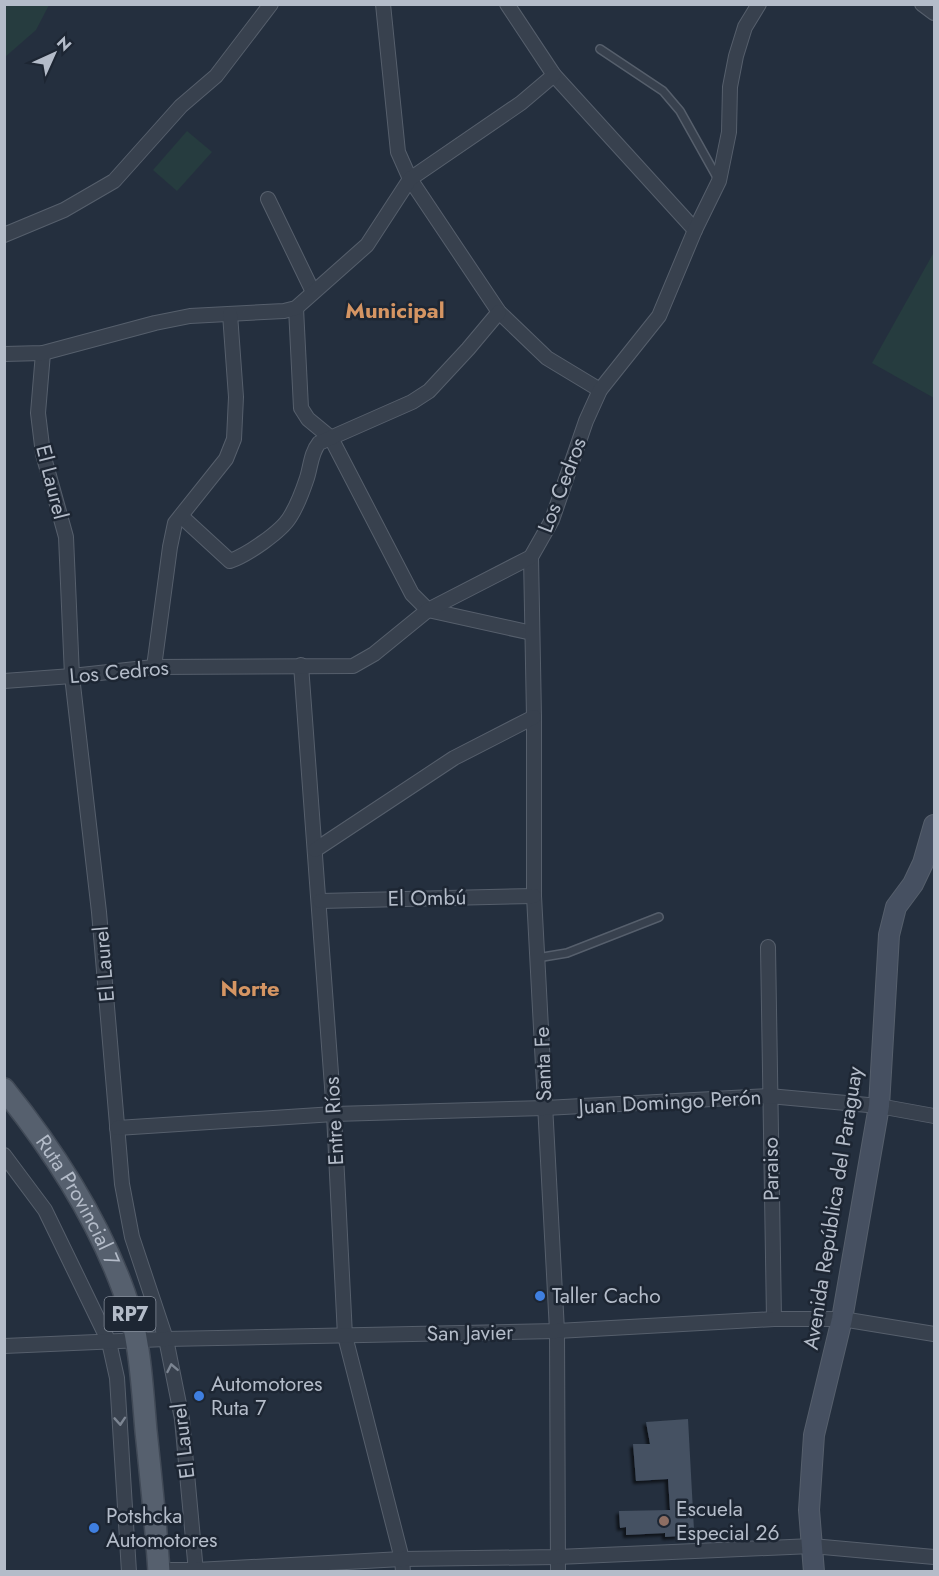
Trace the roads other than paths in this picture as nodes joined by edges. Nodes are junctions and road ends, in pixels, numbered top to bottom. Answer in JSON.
{"nodes":[{"id":1,"x":271,"y":4,"type":"edge"},
{"id":2,"x":383,"y":4,"type":"edge"},
{"id":3,"x":507,"y":4,"type":"edge"},
{"id":4,"x":759,"y":4,"type":"edge"},
{"id":5,"x":922,"y":4,"type":"edge"},
{"id":6,"x":934,"y":13,"type":"edge"},
{"id":7,"x":600,"y":50,"type":"dead end"},
{"id":8,"x":554,"y":75,"type":"junction"},
{"id":9,"x":410,"y":179,"type":"junction"},
{"id":10,"x":719,"y":181,"type":"junction"},
{"id":11,"x":268,"y":199,"type":"dead end"},
{"id":12,"x":695,"y":230,"type":"junction"},
{"id":13,"x":4,"y":236,"type":"edge"},
{"id":14,"x":313,"y":292,"type":"junction"},
{"id":15,"x":296,"y":308,"type":"junction"},
{"id":16,"x":499,"y":312,"type":"junction"},
{"id":17,"x":230,"y":314,"type":"junction"},
{"id":18,"x":43,"y":353,"type":"junction"},
{"id":19,"x":4,"y":354,"type":"edge"},
{"id":20,"x":600,"y":390,"type":"junction"},
{"id":21,"x":331,"y":438,"type":"junction"},
{"id":22,"x":181,"y":516,"type":"junction"},
{"id":23,"x":531,"y":557,"type":"junction"},
{"id":24,"x":428,"y":610,"type":"junction"},
{"id":25,"x":531,"y":633,"type":"junction"},
{"id":26,"x":301,"y":665,"type":"junction"},
{"id":27,"x":154,"y":667,"type":"junction"},
{"id":28,"x":72,"y":676,"type":"junction"},
{"id":29,"x":4,"y":681,"type":"edge"},
{"id":30,"x":534,"y":717,"type":"junction"},
{"id":31,"x":934,"y":825,"type":"edge"},
{"id":32,"x":315,"y":850,"type":"junction"},
{"id":33,"x":534,"y":896,"type":"junction"},
{"id":34,"x":320,"y":901,"type":"junction"},
{"id":35,"x":659,"y":917,"type":"dead end"},
{"id":36,"x":768,"y":947,"type":"dead end"},
{"id":37,"x":537,"y":958,"type":"junction"},
{"id":38,"x":4,"y":1089,"type":"edge"},
{"id":39,"x":769,"y":1096,"type":"junction"},
{"id":40,"x":879,"y":1106,"type":"junction"},
{"id":41,"x":545,"y":1108,"type":"junction"},
{"id":42,"x":334,"y":1114,"type":"junction"},
{"id":43,"x":934,"y":1116,"type":"edge"},
{"id":44,"x":117,"y":1128,"type":"junction"},
{"id":45,"x":4,"y":1155,"type":"edge"},
{"id":46,"x":774,"y":1319,"type":"junction"},
{"id":47,"x":842,"y":1319,"type":"junction"},
{"id":48,"x":557,"y":1331,"type":"junction"},
{"id":49,"x":934,"y":1334,"type":"edge"},
{"id":50,"x":345,"y":1336,"type":"junction"},
{"id":51,"x":166,"y":1339,"type":"junction"},
{"id":52,"x":136,"y":1340,"type":"junction"},
{"id":53,"x":109,"y":1342,"type":"junction"},
{"id":54,"x":4,"y":1346,"type":"edge"},
{"id":55,"x":812,"y":1546,"type":"junction"},
{"id":56,"x":557,"y":1557,"type":"junction"},
{"id":57,"x":934,"y":1557,"type":"edge"},
{"id":58,"x":402,"y":1565,"type":"edge"},
{"id":59,"x":159,"y":1571,"type":"edge"},
{"id":60,"x":196,"y":1571,"type":"edge"},
{"id":61,"x":129,"y":1572,"type":"edge"},
{"id":62,"x":558,"y":1572,"type":"edge"},
{"id":63,"x":814,"y":1572,"type":"edge"}],
"edges":[{"from":1,"to":13,"type":"street"},
{"from":2,"to":9,"type":"street"},
{"from":3,"to":8,"type":"street"},
{"from":4,"to":10,"type":"street","name":"Los Cedros"},
{"from":5,"to":6,"type":"street"},
{"from":7,"to":10,"type":"lane"},
{"from":8,"to":9,"type":"street"},
{"from":8,"to":12,"type":"street"},
{"from":9,"to":14,"type":"street"},
{"from":9,"to":16,"type":"street"},
{"from":10,"to":12,"type":"street","name":"Los Cedros"},
{"from":11,"to":14,"type":"street"},
{"from":12,"to":20,"type":"street","name":"Los Cedros"},
{"from":14,"to":15,"type":"street"},
{"from":15,"to":17,"type":"street"},
{"from":15,"to":21,"type":"street"},
{"from":16,"to":20,"type":"street"},
{"from":16,"to":21,"type":"street"},
{"from":17,"to":18,"type":"street"},
{"from":17,"to":22,"type":"street"},
{"from":18,"to":19,"type":"street"},
{"from":18,"to":28,"type":"street","name":"El Laurel"},
{"from":20,"to":23,"type":"street","name":"Los Cedros"},
{"from":21,"to":22,"type":"street"},
{"from":21,"to":24,"type":"street"},
{"from":22,"to":27,"type":"street"},
{"from":23,"to":24,"type":"street","name":"Los Cedros"},
{"from":23,"to":25,"type":"street","name":"Santa Fe"},
{"from":24,"to":25,"type":"street"},
{"from":24,"to":26,"type":"street","name":"Los Cedros"},
{"from":25,"to":30,"type":"street","name":"Santa Fe"},
{"from":26,"to":27,"type":"street","name":"Los Cedros"},
{"from":26,"to":32,"type":"street","name":"Entre Ríos"},
{"from":27,"to":28,"type":"street","name":"Los Cedros"},
{"from":28,"to":29,"type":"street","name":"Los Cedros"},
{"from":28,"to":44,"type":"street","name":"El Laurel"},
{"from":30,"to":32,"type":"street"},
{"from":30,"to":33,"type":"street","name":"Santa Fe"},
{"from":31,"to":40,"type":"main road","name":"Avenida República del Paraguay"},
{"from":32,"to":34,"type":"street","name":"Entre Ríos"},
{"from":33,"to":34,"type":"street","name":"El Ombú"},
{"from":33,"to":37,"type":"street","name":"Santa Fe"},
{"from":34,"to":42,"type":"street","name":"Entre Ríos"},
{"from":35,"to":37,"type":"lane"},
{"from":36,"to":39,"type":"street","name":"Paraiso"},
{"from":37,"to":41,"type":"street","name":"Santa Fe"},
{"from":38,"to":52,"type":"main road","name":"Ruta Provincial 7","number":"RP7"},
{"from":39,"to":40,"type":"street","name":"Juan Domingo Perón"},
{"from":39,"to":41,"type":"street","name":"Juan Domingo Perón"},
{"from":39,"to":46,"type":"street","name":"Paraiso"},
{"from":40,"to":43,"type":"street","name":"Juan Domingo Perón"},
{"from":40,"to":47,"type":"main road","name":"Avenida República del Paraguay"},
{"from":41,"to":42,"type":"street","name":"Juan Domingo Perón"},
{"from":41,"to":48,"type":"street","name":"Santa Fe"},
{"from":42,"to":44,"type":"street","name":"Juan Domingo Perón"},
{"from":42,"to":50,"type":"street","name":"Entre Ríos"},
{"from":44,"to":51,"type":"street","name":"El Laurel"},
{"from":45,"to":53,"type":"street"},
{"from":46,"to":47,"type":"street","name":"San Javier"},
{"from":46,"to":48,"type":"street","name":"San Javier"},
{"from":47,"to":49,"type":"street","name":"San Javier"},
{"from":47,"to":55,"type":"main road","name":"Avenida República del Paraguay"},
{"from":48,"to":50,"type":"street","name":"San Javier"},
{"from":48,"to":56,"type":"street","name":"Santa Fe"},
{"from":50,"to":51,"type":"street","name":"San Javier"},
{"from":50,"to":58,"type":"street","name":"Entre Ríos"},
{"from":51,"to":52,"type":"street","name":"San Javier"},
{"from":60,"to":51,"type":"street","name":"El Laurel","one_way":true},
{"from":52,"to":53,"type":"street","name":"San Javier"},
{"from":52,"to":59,"type":"main road","name":"Ruta Provincial 7","number":"RP7"},
{"from":53,"to":54,"type":"street","name":"San Javier"},
{"from":53,"to":61,"type":"street","one_way":true},
{"from":55,"to":56,"type":"street"},
{"from":55,"to":57,"type":"street"},
{"from":55,"to":63,"type":"main road","name":"Avenida República del Paraguay"},
{"from":56,"to":58,"type":"street"},
{"from":56,"to":62,"type":"street","name":"Santa Fe"},
{"from":58,"to":60,"type":"street"},
{"from":59,"to":60,"type":"street"}]}
